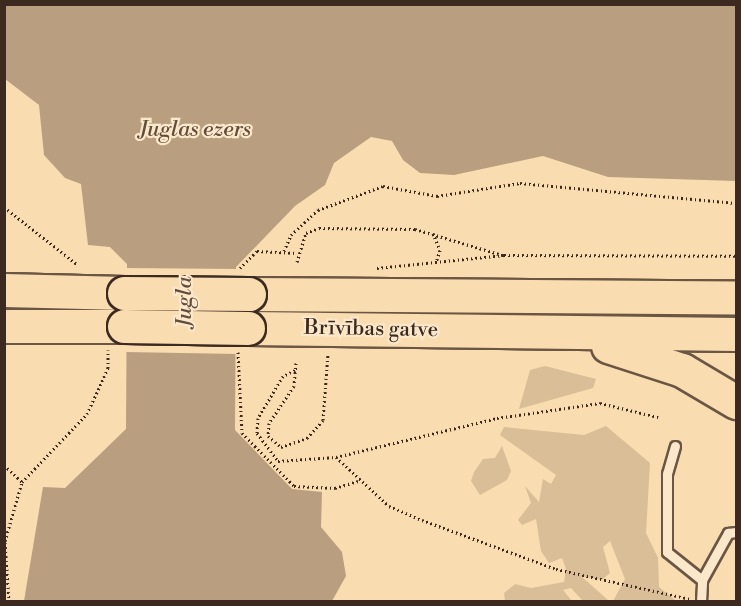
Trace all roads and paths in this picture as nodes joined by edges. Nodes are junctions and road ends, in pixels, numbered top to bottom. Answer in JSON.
{"nodes":[{"id":1,"x":736,"y":202,"type":"edge"},
{"id":2,"x":4,"y":207,"type":"edge"},
{"id":3,"x":432,"y":232,"type":"junction"},
{"id":4,"x":284,"y":250,"type":"junction"},
{"id":5,"x":297,"y":253,"type":"junction"},
{"id":6,"x":504,"y":255,"type":"junction"},
{"id":7,"x":736,"y":256,"type":"edge"},
{"id":8,"x":297,"y":262,"type":"dead end"},
{"id":9,"x":436,"y":262,"type":"junction"},
{"id":10,"x":367,"y":269,"type":"dead end"},
{"id":11,"x":88,"y":274,"type":"dead end"},
{"id":12,"x":244,"y":283,"type":"junction"},
{"id":13,"x":4,"y":290,"type":"edge"},
{"id":14,"x":736,"y":297,"type":"edge"},
{"id":15,"x":4,"y":326,"type":"edge"},
{"id":16,"x":736,"y":334,"type":"edge"},
{"id":17,"x":532,"y":335,"type":"junction"},
{"id":18,"x":243,"y":336,"type":"junction"},
{"id":19,"x":116,"y":337,"type":"junction"},
{"id":20,"x":328,"y":353,"type":"dead end"},
{"id":21,"x":296,"y":363,"type":"dead end"},
{"id":22,"x":295,"y":369,"type":"junction"},
{"id":23,"x":736,"y":402,"type":"edge"},
{"id":24,"x":658,"y":417,"type":"dead end"},
{"id":25,"x":675,"y":446,"type":"dead end"},
{"id":26,"x":266,"y":449,"type":"junction"},
{"id":27,"x":262,"y":454,"type":"junction"},
{"id":28,"x":336,"y":457,"type":"junction"},
{"id":29,"x":4,"y":465,"type":"edge"},
{"id":30,"x":359,"y":481,"type":"junction"},
{"id":31,"x":22,"y":482,"type":"junction"},
{"id":32,"x":736,"y":532,"type":"edge"},
{"id":33,"x":702,"y":580,"type":"junction"},
{"id":34,"x":701,"y":601,"type":"edge"},
{"id":35,"x":9,"y":602,"type":"edge"}],
"edges":[{"from":1,"to":4,"type":"path"},
{"from":2,"to":11,"type":"path"},
{"from":3,"to":5,"type":"path"},
{"from":3,"to":6,"type":"path"},
{"from":3,"to":9,"type":"path"},
{"from":4,"to":5,"type":"path"},
{"from":4,"to":12,"type":"path"},
{"from":5,"to":8,"type":"path"},
{"from":6,"to":7,"type":"path"},
{"from":6,"to":9,"type":"path"},
{"from":9,"to":10,"type":"path"},
{"from":12,"to":13,"type":"highway","name":"Brīvības gatve","bridge":true},
{"from":12,"to":14,"type":"highway","name":"Brīvības gatve"},
{"from":15,"to":19,"type":"highway","name":"Brīvības gatve"},
{"from":16,"to":17,"type":"highway","name":"Brīvības gatve"},
{"from":17,"to":18,"type":"highway","name":"Brīvības gatve"},
{"from":17,"to":23,"type":"highway"},
{"from":18,"to":19,"type":"highway","name":"Brīvības gatve","bridge":true},
{"from":18,"to":27,"type":"path"},
{"from":19,"to":31,"type":"path"},
{"from":20,"to":22,"type":"path"},
{"from":21,"to":22,"type":"path"},
{"from":22,"to":26,"type":"path"},
{"from":24,"to":28,"type":"path"},
{"from":25,"to":33,"type":"lane"},
{"from":26,"to":27,"type":"path"},
{"from":26,"to":28,"type":"path"},
{"from":27,"to":30,"type":"path"},
{"from":28,"to":30,"type":"path"},
{"from":29,"to":31,"type":"path"},
{"from":30,"to":34,"type":"path"},
{"from":31,"to":35,"type":"path"},
{"from":32,"to":33,"type":"lane"},
{"from":33,"to":34,"type":"lane"}]}
